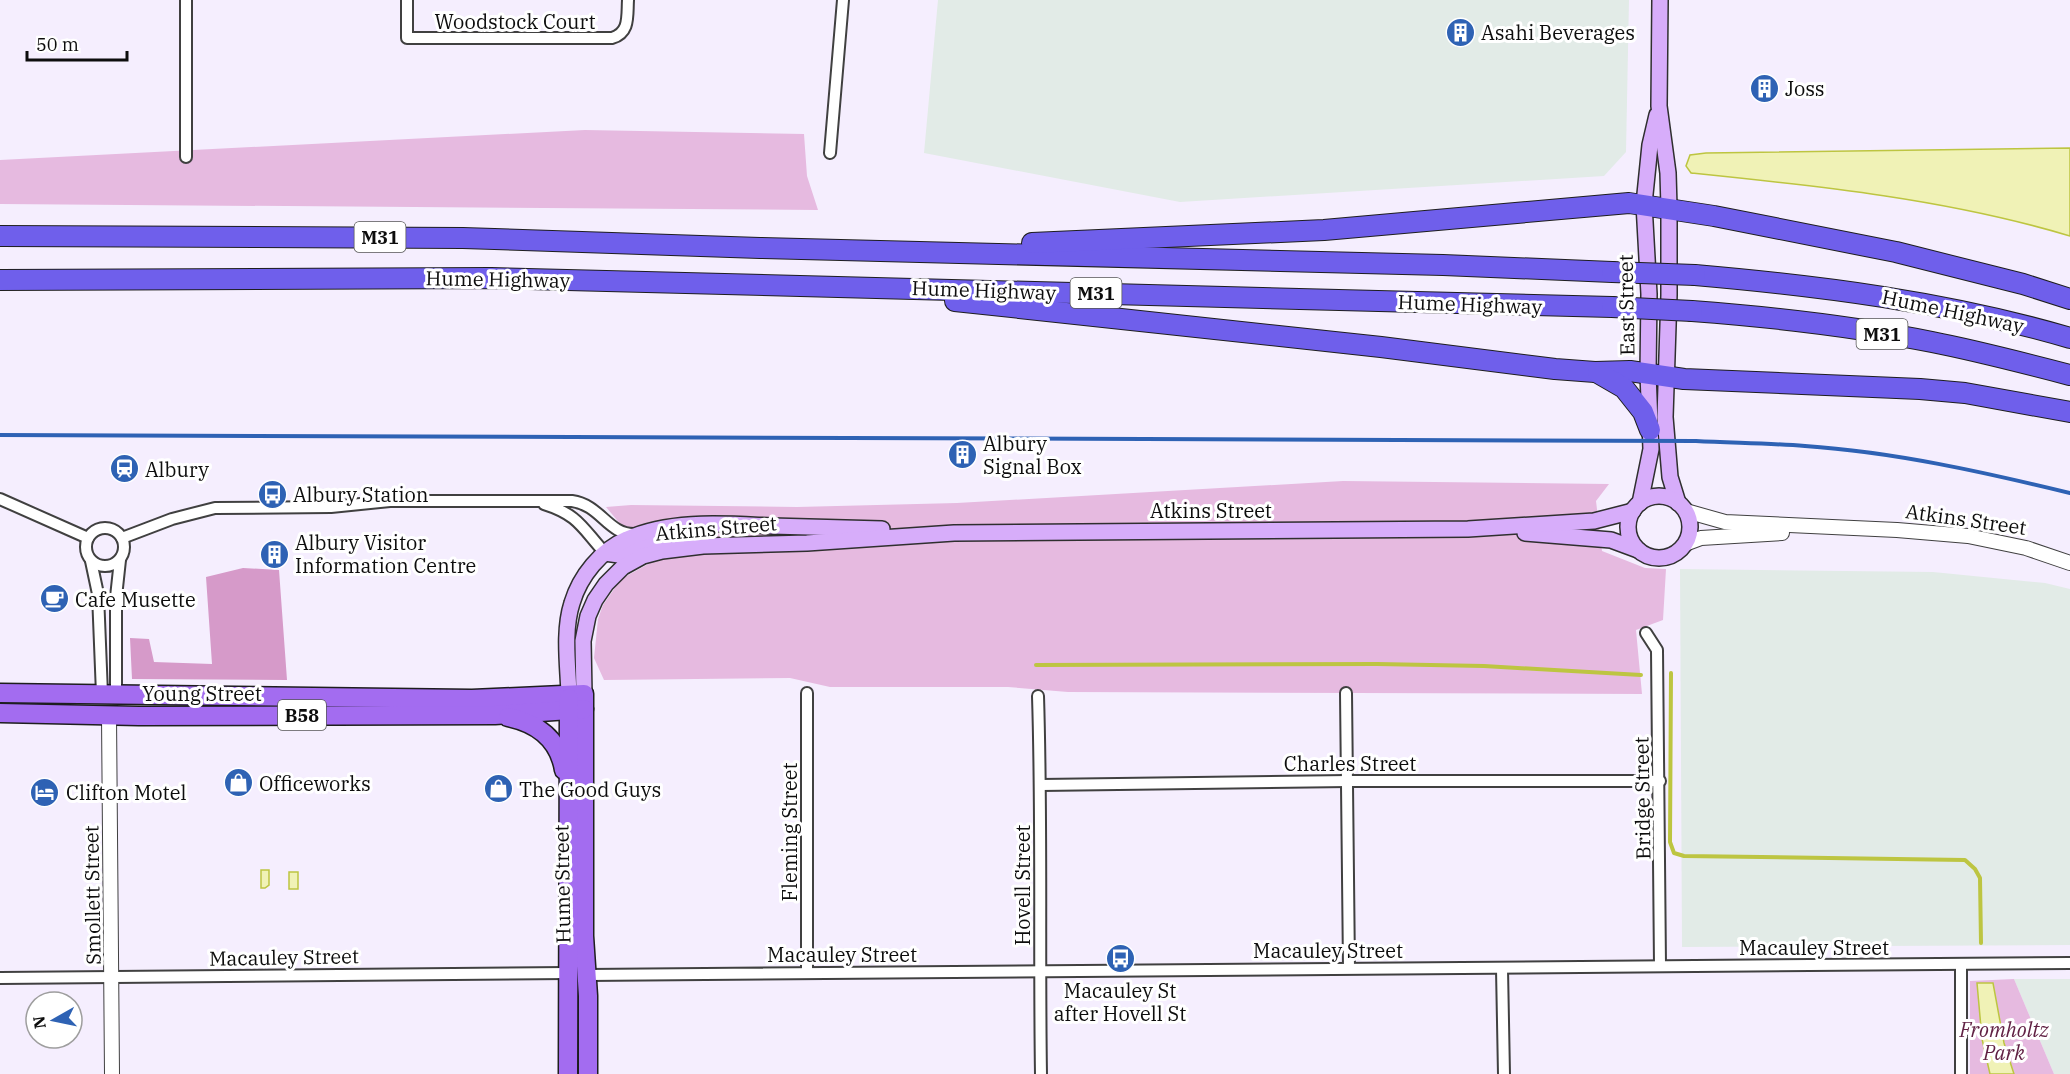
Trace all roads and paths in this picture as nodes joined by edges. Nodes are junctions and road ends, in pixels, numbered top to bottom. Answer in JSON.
{"nodes":[{"id":1,"x":186,"y":0,"type":"edge"},
{"id":2,"x":407,"y":0,"type":"edge"},
{"id":3,"x":628,"y":0,"type":"edge"},
{"id":4,"x":843,"y":0,"type":"edge"},
{"id":5,"x":1660,"y":0,"type":"edge"},
{"id":6,"x":1659,"y":106,"type":"junction"},
{"id":7,"x":830,"y":153,"type":"dead end"},
{"id":8,"x":186,"y":157,"type":"dead end"},
{"id":9,"x":1644,"y":204,"type":"junction"},
{"id":10,"x":1669,"y":207,"type":"junction"},
{"id":11,"x":0,"y":236,"type":"edge"},
{"id":12,"x":760,"y":248,"type":"junction"},
{"id":13,"x":0,"y":280,"type":"edge"},
{"id":14,"x":581,"y":281,"type":"junction"},
{"id":15,"x":2070,"y":299,"type":"edge"},
{"id":16,"x":2070,"y":338,"type":"edge"},
{"id":17,"x":1596,"y":372,"type":"junction"},
{"id":18,"x":2070,"y":375,"type":"edge"},
{"id":19,"x":1657,"y":376,"type":"junction"},
{"id":20,"x":2070,"y":412,"type":"edge"},
{"id":21,"x":1650,"y":430,"type":"junction"},
{"id":22,"x":0,"y":499,"type":"edge"},
{"id":23,"x":537,"y":502,"type":"junction"},
{"id":24,"x":1637,"y":507,"type":"junction"},
{"id":25,"x":1682,"y":507,"type":"junction"},
{"id":26,"x":659,"y":529,"type":"junction"},
{"id":27,"x":1468,"y":529,"type":"junction"},
{"id":28,"x":1854,"y":529,"type":"junction"},
{"id":29,"x":954,"y":532,"type":"junction"},
{"id":30,"x":88,"y":538,"type":"junction"},
{"id":31,"x":123,"y":538,"type":"junction"},
{"id":32,"x":1686,"y":544,"type":"junction"},
{"id":33,"x":762,"y":545,"type":"junction"},
{"id":34,"x":1638,"y":550,"type":"junction"},
{"id":35,"x":605,"y":553,"type":"junction"},
{"id":36,"x":120,"y":560,"type":"junction"},
{"id":37,"x":91,"y":561,"type":"junction"},
{"id":38,"x":2070,"y":563,"type":"edge"},
{"id":39,"x":1646,"y":633,"type":"dead end"},
{"id":40,"x":0,"y":693,"type":"edge"},
{"id":41,"x":807,"y":693,"type":"dead end"},
{"id":42,"x":1346,"y":693,"type":"dead end"},
{"id":43,"x":109,"y":694,"type":"junction"},
{"id":44,"x":1038,"y":696,"type":"dead end"},
{"id":45,"x":576,"y":701,"type":"junction"},
{"id":46,"x":0,"y":713,"type":"edge"},
{"id":47,"x":495,"y":715,"type":"junction"},
{"id":48,"x":109,"y":716,"type":"junction"},
{"id":49,"x":1348,"y":781,"type":"junction"},
{"id":50,"x":1660,"y":781,"type":"junction"},
{"id":51,"x":1041,"y":785,"type":"junction"},
{"id":52,"x":568,"y":795,"type":"junction"},
{"id":53,"x":2070,"y":963,"type":"edge"},
{"id":54,"x":1660,"y":965,"type":"junction"},
{"id":55,"x":1961,"y":965,"type":"junction"},
{"id":56,"x":1349,"y":968,"type":"junction"},
{"id":57,"x":1502,"y":969,"type":"junction"},
{"id":58,"x":807,"y":971,"type":"junction"},
{"id":59,"x":1040,"y":971,"type":"junction"},
{"id":60,"x":568,"y":973,"type":"junction"},
{"id":61,"x":587,"y":975,"type":"junction"},
{"id":62,"x":112,"y":977,"type":"junction"},
{"id":63,"x":0,"y":978,"type":"edge"},
{"id":64,"x":112,"y":1074,"type":"edge"},
{"id":65,"x":568,"y":1074,"type":"edge"},
{"id":66,"x":588,"y":1074,"type":"edge"},
{"id":67,"x":1041,"y":1074,"type":"edge"},
{"id":68,"x":1504,"y":1074,"type":"edge"},
{"id":69,"x":1961,"y":1074,"type":"edge"}],
"edges":[{"from":1,"to":8,"type":"street"},
{"from":2,"to":3,"type":"street","name":"Woodstock Court"},
{"from":4,"to":7,"type":"street"},
{"from":5,"to":6,"type":"main road","name":"East Street"},
{"from":6,"to":9,"type":"main road","name":"East Street"},
{"from":6,"to":10,"type":"main road","name":"East Street"},
{"from":9,"to":10,"type":"highway"},
{"from":9,"to":12,"type":"highway"},
{"from":9,"to":19,"type":"main road","name":"East Street"},
{"from":10,"to":15,"type":"highway"},
{"from":10,"to":19,"type":"main road","name":"East Street"},
{"from":11,"to":12,"type":"highway","name":"Hume Highway","number":"M31"},
{"from":12,"to":16,"type":"highway","name":"Hume Highway","number":"M31","bridge":true},
{"from":13,"to":14,"type":"highway","name":"Hume Highway","number":"M31"},
{"from":14,"to":17,"type":"highway"},
{"from":14,"to":18,"type":"highway","name":"Hume Highway","number":"M31","bridge":true},
{"from":17,"to":19,"type":"highway"},
{"from":17,"to":21,"type":"highway"},
{"from":19,"to":20,"type":"highway"},
{"from":19,"to":21,"type":"main road","name":"East Street"},
{"from":19,"to":25,"type":"main road","name":"East Street"},
{"from":21,"to":24,"type":"main road","name":"East Street"},
{"from":22,"to":30,"type":"street"},
{"from":23,"to":26,"type":"street"},
{"from":23,"to":31,"type":"street"},
{"from":23,"to":35,"type":"street"},
{"from":24,"to":25,"type":"main road"},
{"from":24,"to":27,"type":"main road","name":"Atkins Street"},
{"from":24,"to":34,"type":"main road"},
{"from":25,"to":28,"type":"street","name":"Atkins Street"},
{"from":25,"to":32,"type":"main road"},
{"from":26,"to":29,"type":"main road","name":"Atkins Street"},
{"from":26,"to":35,"type":"main road","name":"Atkins Street"},
{"from":27,"to":29,"type":"main road","name":"Atkins Street"},
{"from":27,"to":34,"type":"main road","name":"Atkins Street"},
{"from":28,"to":32,"type":"street","name":"Atkins Street"},
{"from":28,"to":38,"type":"street","name":"Atkins Street"},
{"from":29,"to":33,"type":"main road","name":"Atkins Street"},
{"from":30,"to":31,"type":"street"},
{"from":30,"to":37,"type":"street"},
{"from":31,"to":36,"type":"street"},
{"from":32,"to":34,"type":"main road"},
{"from":33,"to":35,"type":"main road"},
{"from":33,"to":45,"type":"main road","name":"Atkins Street"},
{"from":35,"to":45,"type":"main road","name":"Atkins Street"},
{"from":36,"to":37,"type":"street"},
{"from":36,"to":43,"type":"street"},
{"from":37,"to":43,"type":"street"},
{"from":39,"to":50,"type":"street","name":"Bridge Street"},
{"from":40,"to":43,"type":"main road","name":"Young Street","number":"B58"},
{"from":41,"to":58,"type":"street","name":"Fleming Street"},
{"from":42,"to":49,"type":"street"},
{"from":43,"to":45,"type":"main road","name":"Young Street","number":"B58"},
{"from":43,"to":48,"type":"main road"},
{"from":44,"to":51,"type":"street","name":"Hovell Street"},
{"from":45,"to":47,"type":"main road","name":"Young Street","number":"B58"},
{"from":45,"to":52,"type":"main road","name":"Hume Street","number":"B58"},
{"from":45,"to":61,"type":"main road","name":"Hume Street"},
{"from":46,"to":48,"type":"main road","name":"Young Street","number":"B58"},
{"from":47,"to":48,"type":"main road","name":"Young Street","number":"B58"},
{"from":47,"to":52,"type":"main road","number":"B58"},
{"from":48,"to":62,"type":"street","name":"Smollett Street"},
{"from":49,"to":50,"type":"street","name":"Charles Street"},
{"from":49,"to":51,"type":"street","name":"Charles Street"},
{"from":49,"to":56,"type":"street"},
{"from":50,"to":54,"type":"street","name":"Bridge Street"},
{"from":51,"to":59,"type":"street","name":"Hovell Street"},
{"from":52,"to":60,"type":"main road","name":"Hume Street","number":"B58"},
{"from":53,"to":55,"type":"street","name":"Macauley Street"},
{"from":54,"to":55,"type":"street","name":"Macauley Street"},
{"from":54,"to":57,"type":"street","name":"Macauley Street"},
{"from":55,"to":69,"type":"street"},
{"from":56,"to":57,"type":"street","name":"Macauley Street"},
{"from":56,"to":59,"type":"street","name":"Macauley Street"},
{"from":57,"to":68,"type":"street"},
{"from":58,"to":59,"type":"street","name":"Macauley Street"},
{"from":58,"to":61,"type":"street","name":"Macauley Street"},
{"from":59,"to":67,"type":"street","name":"Hovell Street"},
{"from":60,"to":62,"type":"street","name":"Macauley Street"},
{"from":60,"to":65,"type":"main road","name":"Hume Street","number":"B58"},
{"from":61,"to":66,"type":"main road","name":"Hume Street"},
{"from":62,"to":63,"type":"street","name":"Macauley Street"},
{"from":62,"to":64,"type":"street","name":"Smollett Street"}]}
